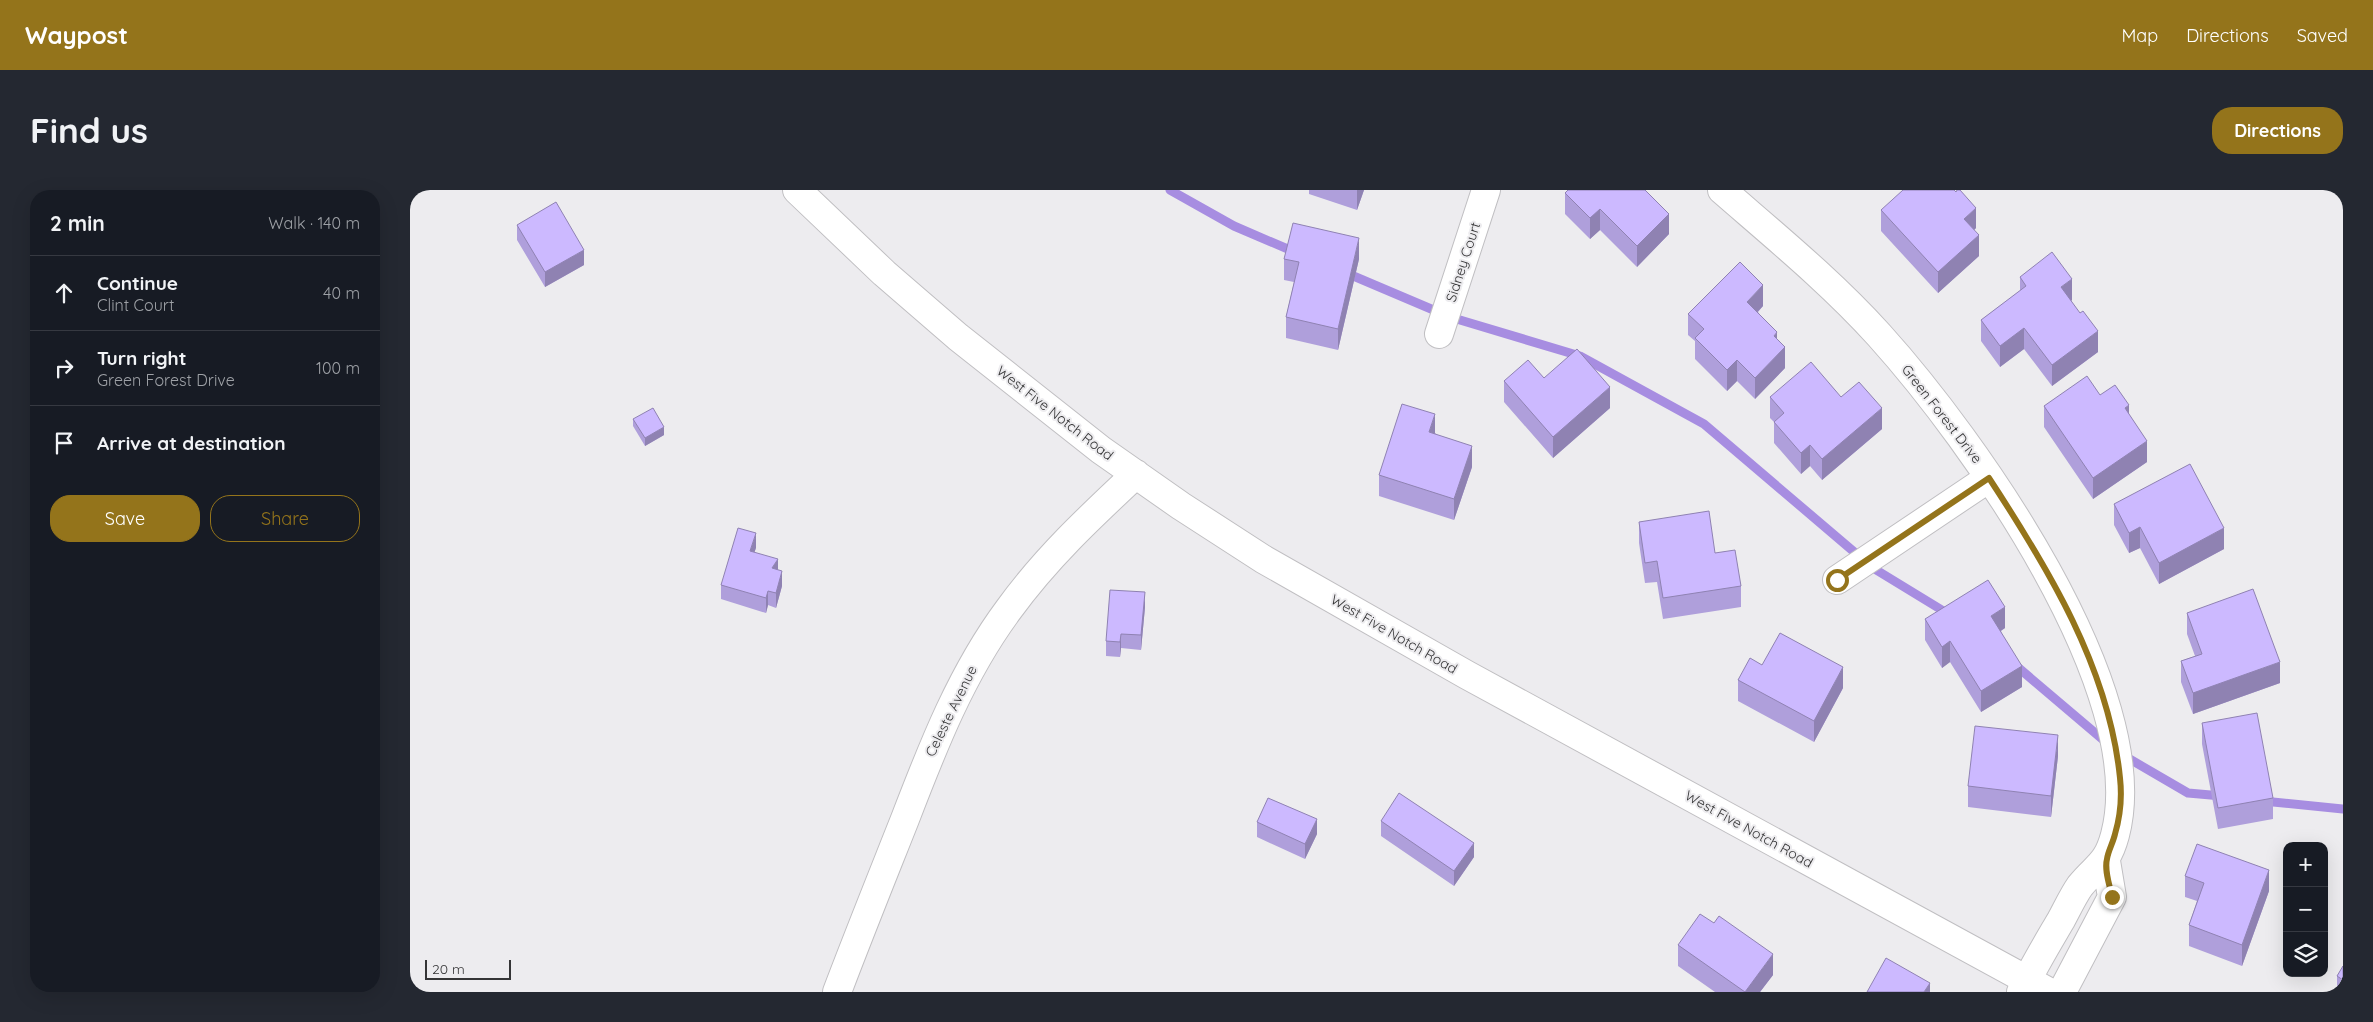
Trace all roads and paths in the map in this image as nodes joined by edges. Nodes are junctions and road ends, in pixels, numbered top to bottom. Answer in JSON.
{"nodes":[{"id":1,"x":797,"y":190,"type":"edge"},
{"id":2,"x":1486,"y":190,"type":"edge"},
{"id":3,"x":1722,"y":190,"type":"edge"},
{"id":4,"x":1439,"y":334,"type":"dead end"},
{"id":5,"x":1136,"y":474,"type":"junction"},
{"id":6,"x":1989,"y":478,"type":"junction"},
{"id":7,"x":1837,"y":580,"type":"dead end"},
{"id":8,"x":2106,"y":861,"type":"junction"},
{"id":9,"x":2032,"y":988,"type":"edge"},
{"id":10,"x":837,"y":992,"type":"edge"},
{"id":11,"x":2062,"y":992,"type":"edge"}],
"edges":[{"from":1,"to":5,"type":"street","name":"West Five Notch Road"},
{"from":2,"to":4,"type":"street","name":"Sidney Court"},
{"from":3,"to":6,"type":"street","name":"Green Forest Drive"},
{"from":5,"to":9,"type":"street","name":"West Five Notch Road"},
{"from":5,"to":10,"type":"street","name":"Celeste Avenue"},
{"from":6,"to":7,"type":"street"},
{"from":6,"to":8,"type":"street","name":"Green Forest Drive"},
{"from":8,"to":9,"type":"street","name":"Green Forest Drive"},
{"from":8,"to":11,"type":"street","name":"Green Forest Drive"}]}
